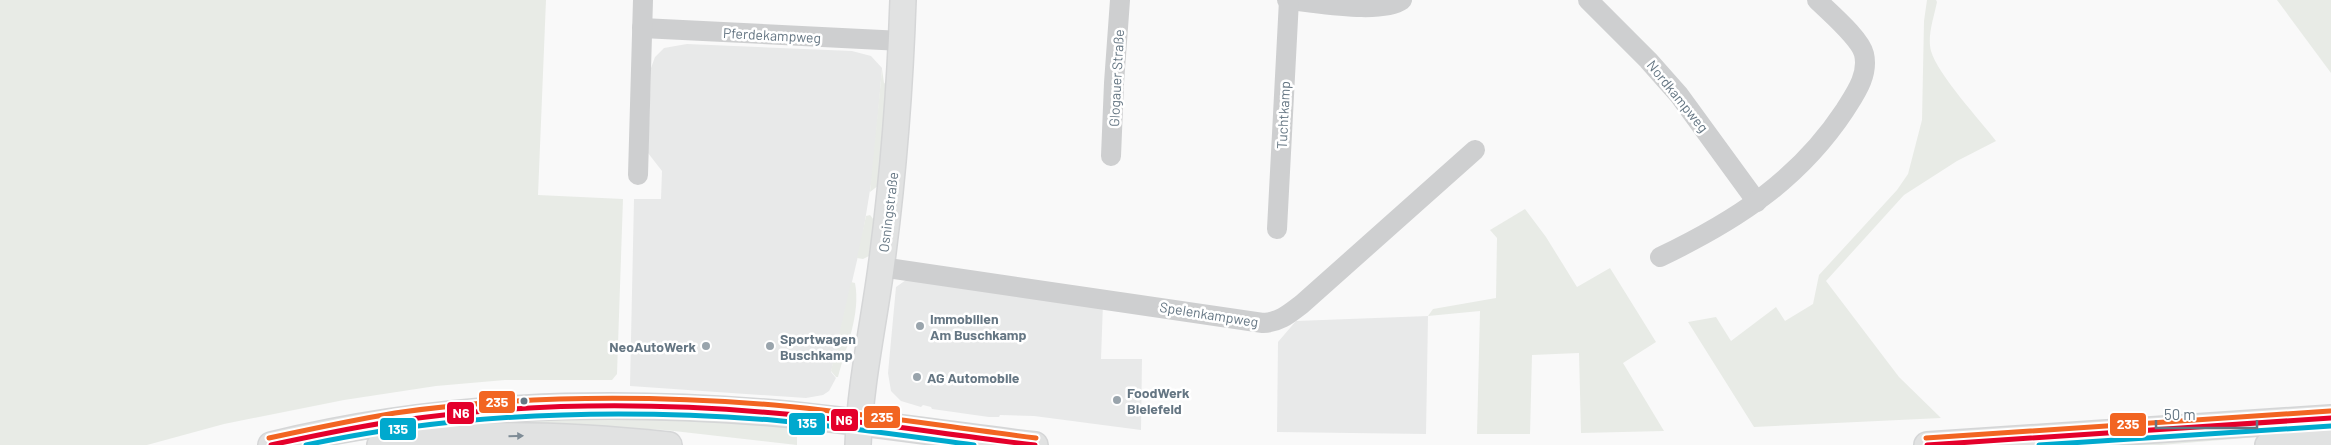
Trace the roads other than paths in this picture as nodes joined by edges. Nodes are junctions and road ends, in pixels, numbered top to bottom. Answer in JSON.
{"nodes":[{"id":1,"x":642,"y":0,"type":"edge"},
{"id":2,"x":904,"y":0,"type":"edge"},
{"id":3,"x":1120,"y":0,"type":"edge"},
{"id":4,"x":1288,"y":0,"type":"edge"},
{"id":5,"x":1402,"y":0,"type":"edge"},
{"id":6,"x":1588,"y":0,"type":"edge"},
{"id":7,"x":1817,"y":0,"type":"edge"},
{"id":8,"x":642,"y":28,"type":"junction"},
{"id":9,"x":902,"y":42,"type":"junction"},
{"id":10,"x":1475,"y":150,"type":"dead end"},
{"id":11,"x":1112,"y":156,"type":"dead end"},
{"id":12,"x":638,"y":175,"type":"dead end"},
{"id":13,"x":1757,"y":202,"type":"junction"},
{"id":14,"x":1277,"y":229,"type":"dead end"},
{"id":15,"x":1660,"y":257,"type":"dead end"},
{"id":16,"x":881,"y":267,"type":"junction"},
{"id":17,"x":2331,"y":418,"type":"edge"},
{"id":18,"x":859,"y":434,"type":"edge"},
{"id":19,"x":2331,"y":440,"type":"edge"},
{"id":20,"x":271,"y":445,"type":"edge"},
{"id":21,"x":380,"y":445,"type":"edge"},
{"id":22,"x":669,"y":445,"type":"edge"},
{"id":23,"x":1035,"y":445,"type":"edge"},
{"id":24,"x":1927,"y":445,"type":"edge"},
{"id":25,"x":2268,"y":445,"type":"edge"}],
"edges":[{"from":1,"to":8,"type":"street"},
{"from":2,"to":9,"type":"main road","name":"Osningstraße"},
{"from":3,"to":11,"type":"street","name":"Glogauer Straße"},
{"from":4,"to":5,"type":"street"},
{"from":4,"to":14,"type":"street","name":"Tuchtkamp"},
{"from":6,"to":13,"type":"street","name":"Nordkampweg"},
{"from":7,"to":13,"type":"street"},
{"from":8,"to":9,"type":"street","name":"Pferdekampweg"},
{"from":8,"to":12,"type":"street"},
{"from":9,"to":16,"type":"main road","name":"Osningstraße"},
{"from":10,"to":16,"type":"street","name":"Spelenkampweg"},
{"from":13,"to":15,"type":"street"},
{"from":16,"to":18,"type":"main road","name":"Osningstraße"},
{"from":17,"to":24,"type":"main road"},
{"from":18,"to":20,"type":"main road"},
{"from":18,"to":23,"type":"main road"},
{"from":19,"to":25,"type":"main road"},
{"from":21,"to":22,"type":"main road","one_way":true}]}
